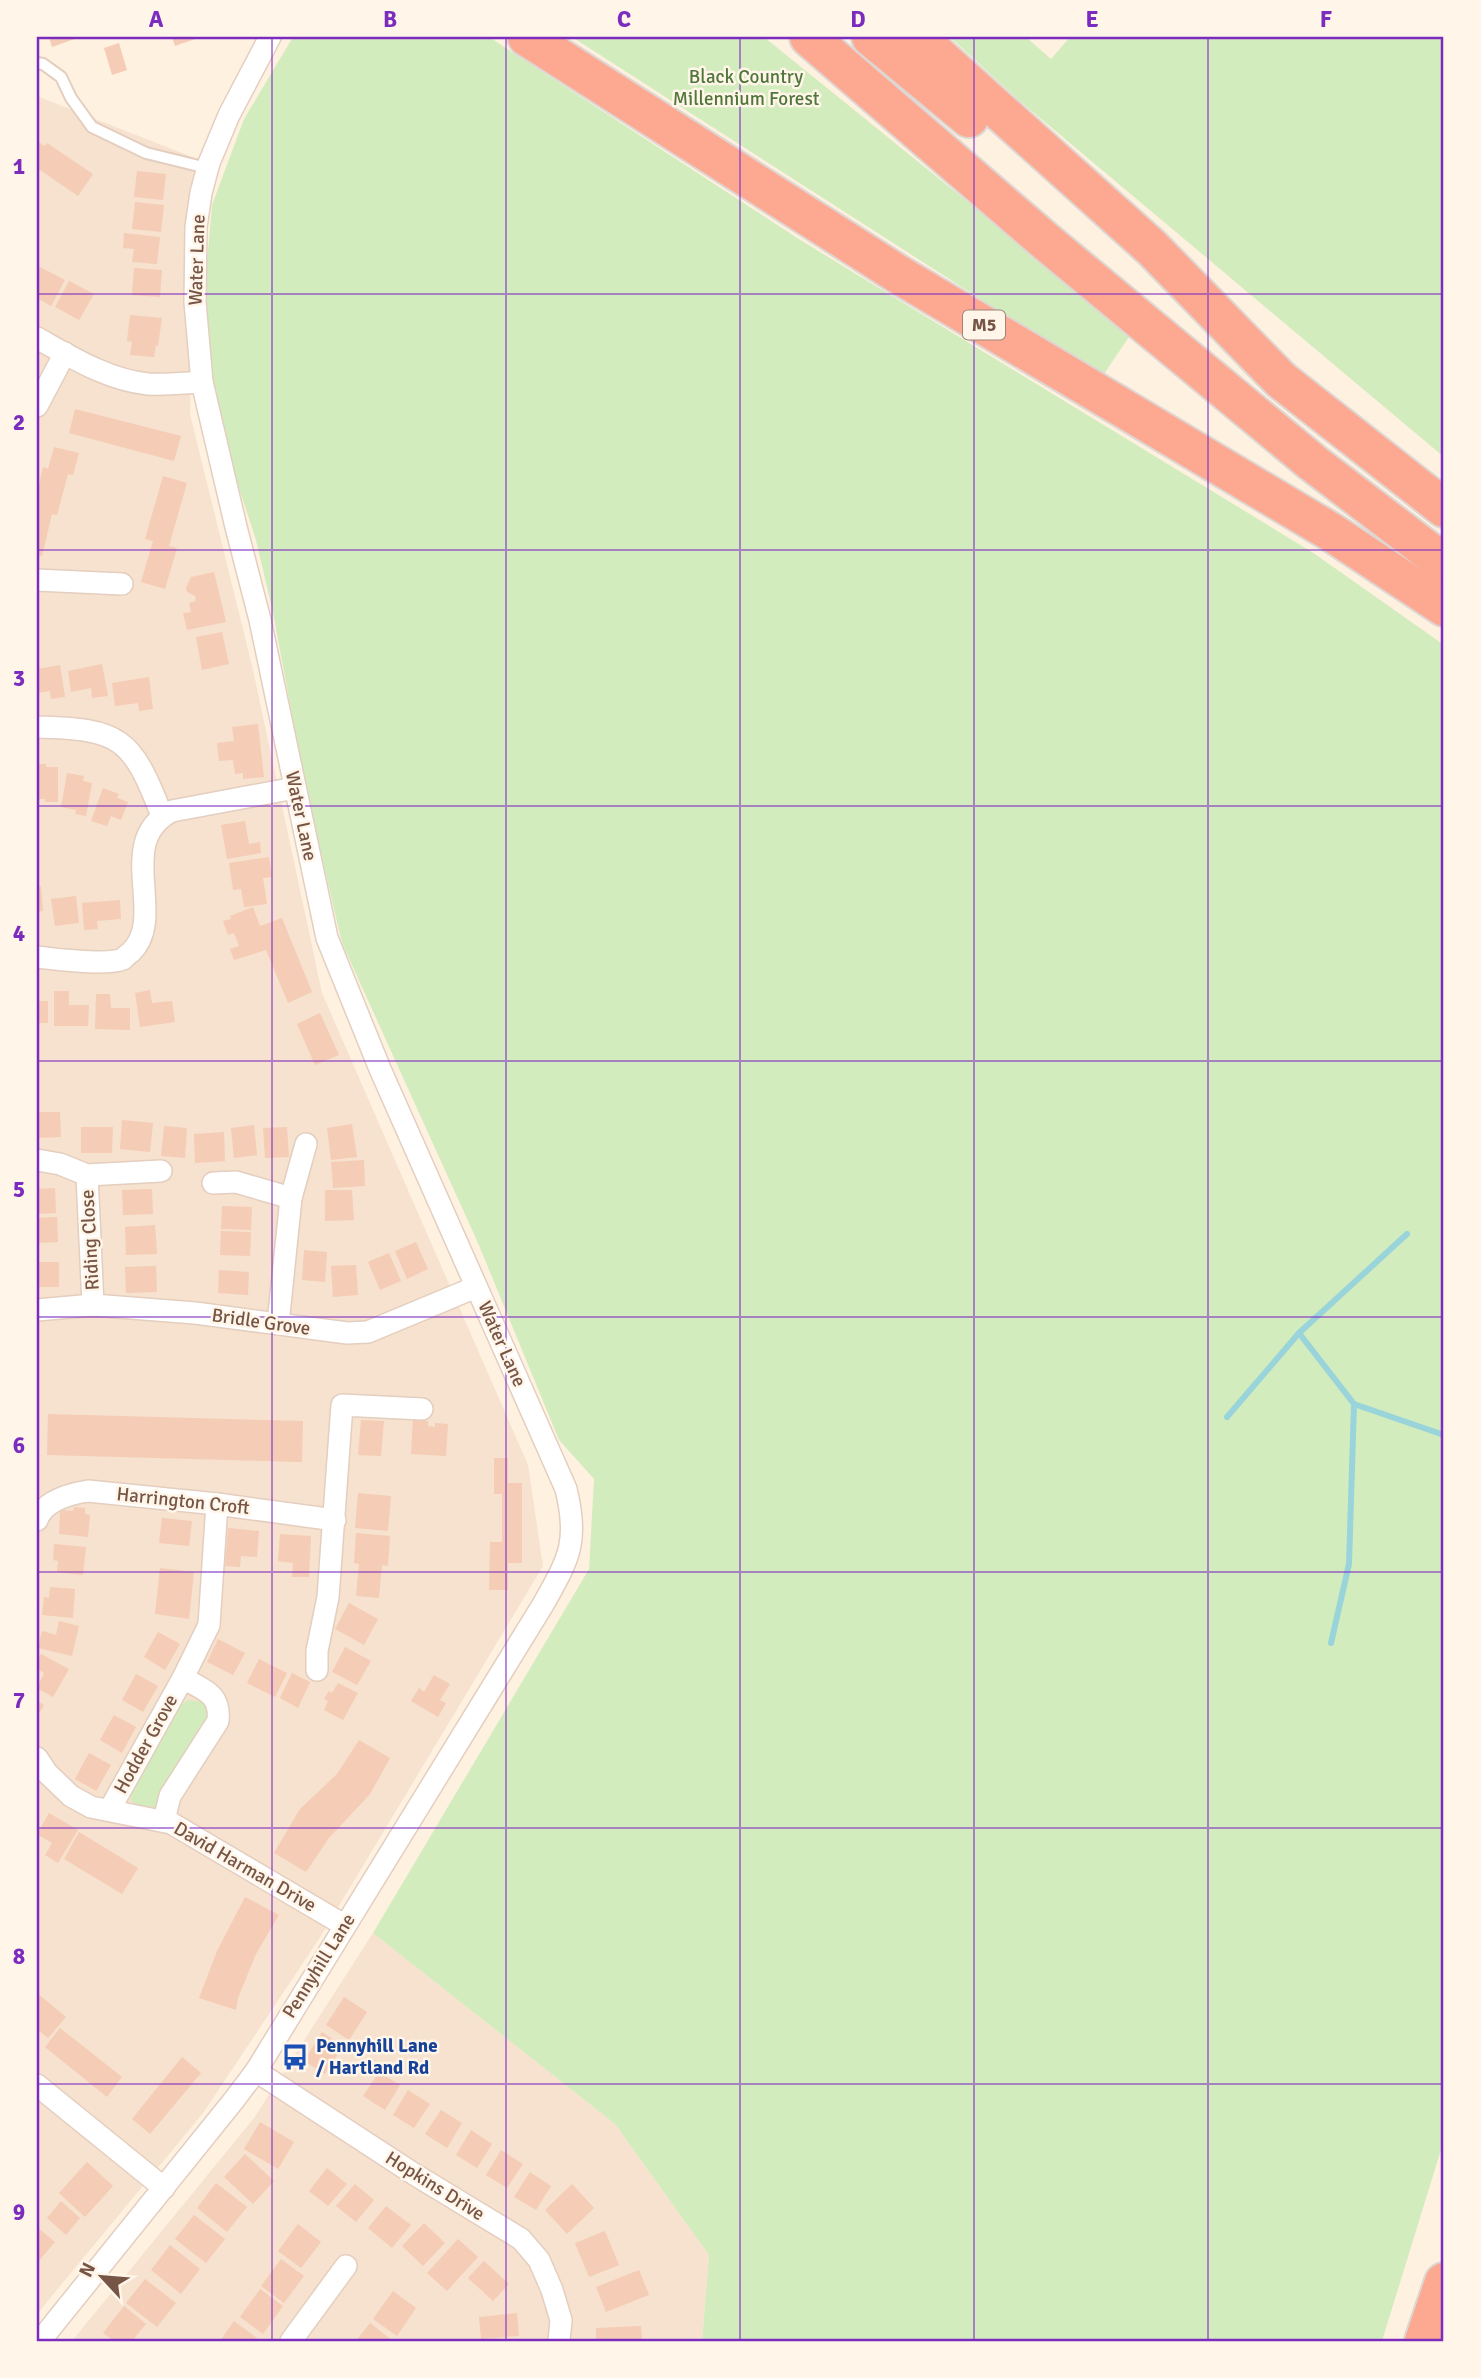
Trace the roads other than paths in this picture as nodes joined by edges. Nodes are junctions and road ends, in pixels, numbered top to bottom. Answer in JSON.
{"nodes":[{"id":1,"x":527,"y":37,"type":"edge"},
{"id":2,"x":809,"y":37,"type":"edge"},
{"id":3,"x":871,"y":37,"type":"edge"},
{"id":4,"x":917,"y":37,"type":"edge"},
{"id":5,"x":268,"y":38,"type":"edge"},
{"id":6,"x":37,"y":63,"type":"edge"},
{"id":7,"x":207,"y":168,"type":"junction"},
{"id":8,"x":37,"y":338,"type":"edge"},
{"id":9,"x":65,"y":353,"type":"junction"},
{"id":10,"x":1259,"y":358,"type":"junction"},
{"id":11,"x":202,"y":382,"type":"junction"},
{"id":12,"x":37,"y":406,"type":"edge"},
{"id":13,"x":1444,"y":508,"type":"edge"},
{"id":14,"x":1444,"y":563,"type":"edge"},
{"id":15,"x":37,"y":580,"type":"edge"},
{"id":16,"x":122,"y":584,"type":"dead end"},
{"id":17,"x":1444,"y":607,"type":"edge"},
{"id":18,"x":37,"y":727,"type":"edge"},
{"id":19,"x":295,"y":788,"type":"junction"},
{"id":20,"x":162,"y":816,"type":"junction"},
{"id":21,"x":37,"y":957,"type":"edge"},
{"id":22,"x":306,"y":1144,"type":"dead end"},
{"id":23,"x":37,"y":1160,"type":"edge"},
{"id":24,"x":161,"y":1171,"type":"dead end"},
{"id":25,"x":87,"y":1175,"type":"junction"},
{"id":26,"x":214,"y":1183,"type":"dead end"},
{"id":27,"x":291,"y":1198,"type":"junction"},
{"id":28,"x":477,"y":1287,"type":"junction"},
{"id":29,"x":93,"y":1305,"type":"junction"},
{"id":30,"x":37,"y":1310,"type":"edge"},
{"id":31,"x":278,"y":1324,"type":"junction"},
{"id":32,"x":422,"y":1409,"type":"dead end"},
{"id":33,"x":218,"y":1504,"type":"junction"},
{"id":34,"x":37,"y":1517,"type":"edge"},
{"id":35,"x":335,"y":1520,"type":"junction"},
{"id":36,"x":564,"y":1567,"type":"joint"},
{"id":37,"x":317,"y":1670,"type":"dead end"},
{"id":38,"x":183,"y":1678,"type":"junction"},
{"id":39,"x":37,"y":1758,"type":"edge"},
{"id":40,"x":110,"y":1809,"type":"junction"},
{"id":41,"x":164,"y":1820,"type":"junction"},
{"id":42,"x":345,"y":1925,"type":"junction"},
{"id":43,"x":256,"y":2071,"type":"junction"},
{"id":44,"x":37,"y":2085,"type":"edge"},
{"id":45,"x":164,"y":2188,"type":"junction"},
{"id":46,"x":346,"y":2266,"type":"dead end"},
{"id":47,"x":1444,"y":2282,"type":"edge"},
{"id":48,"x":40,"y":2341,"type":"edge"},
{"id":49,"x":291,"y":2341,"type":"edge"},
{"id":50,"x":559,"y":2341,"type":"edge"},
{"id":51,"x":1424,"y":2341,"type":"edge"}],
"edges":[{"from":1,"to":17,"type":"highway","number":"M5"},
{"from":2,"to":14,"type":"highway"},
{"from":3,"to":10,"type":"highway"},
{"from":4,"to":10,"type":"highway"},
{"from":5,"to":7,"type":"street","name":"Water Lane"},
{"from":6,"to":7,"type":"lane"},
{"from":7,"to":11,"type":"street","name":"Water Lane"},
{"from":8,"to":9,"type":"street"},
{"from":9,"to":11,"type":"street"},
{"from":9,"to":12,"type":"street"},
{"from":10,"to":13,"type":"highway"},
{"from":11,"to":19,"type":"street","name":"Water Lane"},
{"from":15,"to":16,"type":"street"},
{"from":18,"to":20,"type":"street"},
{"from":19,"to":20,"type":"street"},
{"from":19,"to":28,"type":"street","name":"Water Lane"},
{"from":20,"to":21,"type":"street"},
{"from":22,"to":27,"type":"street"},
{"from":23,"to":25,"type":"street","name":"Riding Close"},
{"from":24,"to":25,"type":"street","name":"Riding Close"},
{"from":25,"to":29,"type":"street","name":"Riding Close"},
{"from":26,"to":27,"type":"street"},
{"from":27,"to":31,"type":"street"},
{"from":28,"to":31,"type":"street","name":"Bridle Grove"},
{"from":28,"to":36,"type":"street","name":"Water Lane"},
{"from":29,"to":30,"type":"street","name":"Bridle Grove"},
{"from":29,"to":31,"type":"street","name":"Bridle Grove"},
{"from":32,"to":35,"type":"street"},
{"from":33,"to":34,"type":"street","name":"Harrington Croft"},
{"from":33,"to":35,"type":"street","name":"Harrington Croft"},
{"from":33,"to":38,"type":"street","name":"Hodder Grove"},
{"from":35,"to":37,"type":"street"},
{"from":36,"to":42,"type":"street","name":"Pennyhill Lane"},
{"from":38,"to":40,"type":"street","name":"Hodder Grove"},
{"from":38,"to":41,"type":"street","name":"Hodder Grove"},
{"from":39,"to":40,"type":"street","name":"David Harman Drive"},
{"from":40,"to":41,"type":"street","name":"David Harman Drive"},
{"from":41,"to":42,"type":"street","name":"David Harman Drive"},
{"from":42,"to":43,"type":"street","name":"Pennyhill Lane"},
{"from":43,"to":45,"type":"street","name":"Pennyhill Lane"},
{"from":43,"to":50,"type":"street","name":"Hopkins Drive"},
{"from":44,"to":45,"type":"street"},
{"from":45,"to":48,"type":"street","name":"Pennyhill Lane"},
{"from":46,"to":49,"type":"street"},
{"from":47,"to":51,"type":"highway"}]}
